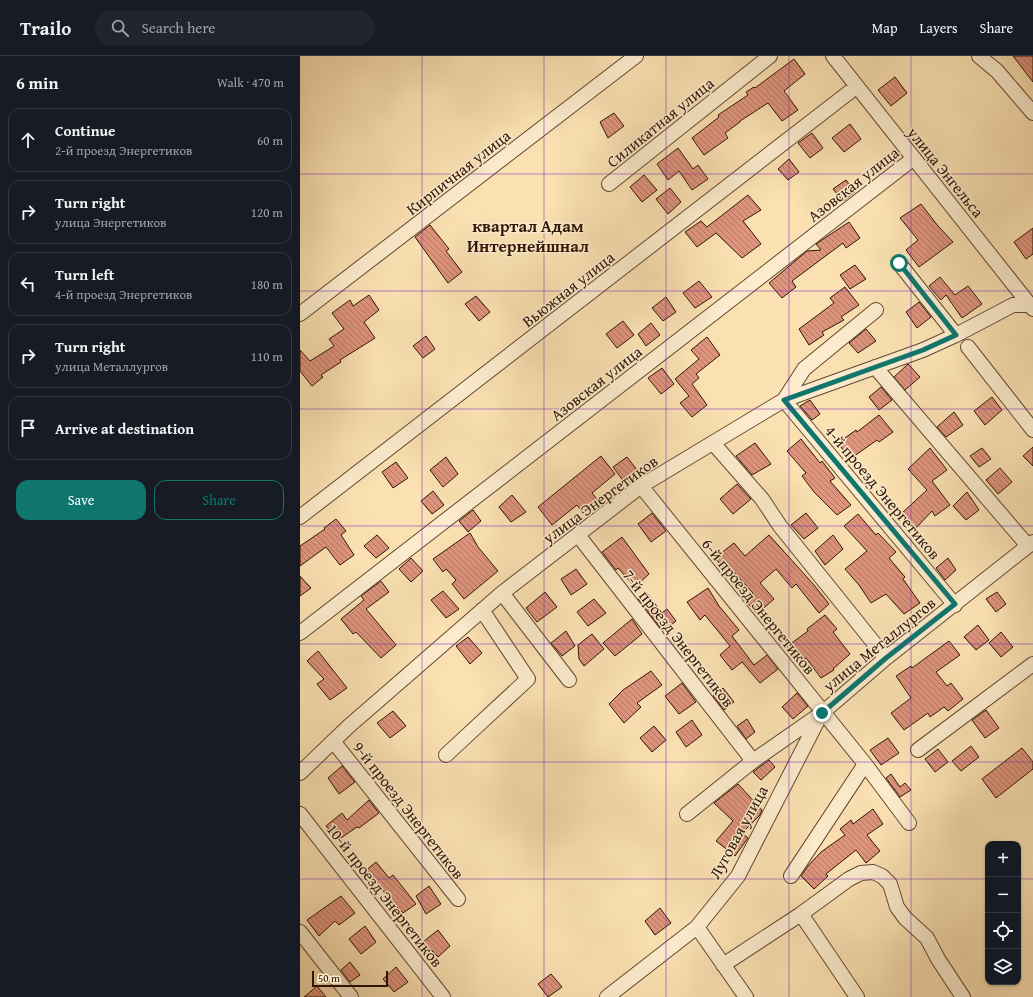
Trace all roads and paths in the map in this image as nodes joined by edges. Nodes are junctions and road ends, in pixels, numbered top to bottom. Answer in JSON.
{"nodes":[{"id":1,"x":636,"y":56,"type":"edge"},
{"id":2,"x":770,"y":56,"type":"edge"},
{"id":3,"x":833,"y":56,"type":"edge"},
{"id":4,"x":979,"y":56,"type":"edge"},
{"id":5,"x":856,"y":87,"type":"junction"},
{"id":6,"x":1033,"y":113,"type":"edge"},
{"id":7,"x":914,"y":158,"type":"junction"},
{"id":8,"x":609,"y":184,"type":"dead end"},
{"id":9,"x":899,"y":263,"type":"dead end"},
{"id":10,"x":1032,"y":307,"type":"edge"},
{"id":11,"x":876,"y":310,"type":"dead end"},
{"id":12,"x":300,"y":314,"type":"edge"},
{"id":13,"x":956,"y":335,"type":"junction"},
{"id":14,"x":968,"y":347,"type":"dead end"},
{"id":15,"x":875,"y":367,"type":"junction"},
{"id":16,"x":784,"y":400,"type":"junction"},
{"id":17,"x":1033,"y":430,"type":"edge"},
{"id":18,"x":713,"y":443,"type":"junction"},
{"id":19,"x":641,"y":486,"type":"junction"},
{"id":20,"x":300,"y":517,"type":"edge"},
{"id":21,"x":578,"y":534,"type":"junction"},
{"id":22,"x":1030,"y":544,"type":"edge"},
{"id":23,"x":502,"y":593,"type":"junction"},
{"id":24,"x":955,"y":604,"type":"junction"},
{"id":25,"x":482,"y":610,"type":"junction"},
{"id":26,"x":300,"y":634,"type":"edge"},
{"id":27,"x":886,"y":658,"type":"junction"},
{"id":28,"x":1033,"y":664,"type":"edge"},
{"id":29,"x":569,"y":680,"type":"dead end"},
{"id":30,"x":822,"y":713,"type":"junction"},
{"id":31,"x":333,"y":741,"type":"junction"},
{"id":32,"x":918,"y":750,"type":"dead end"},
{"id":33,"x":446,"y":755,"type":"dead end"},
{"id":34,"x":753,"y":761,"type":"junction"},
{"id":35,"x":865,"y":764,"type":"junction"},
{"id":36,"x":300,"y":773,"type":"edge"},
{"id":37,"x":300,"y":814,"type":"edge"},
{"id":38,"x":687,"y":814,"type":"dead end"},
{"id":39,"x":909,"y":823,"type":"dead end"},
{"id":40,"x":791,"y":876,"type":"dead end"},
{"id":41,"x":458,"y":899,"type":"dead end"},
{"id":42,"x":801,"y":914,"type":"junction"},
{"id":43,"x":697,"y":927,"type":"junction"},
{"id":44,"x":300,"y":932,"type":"edge"},
{"id":45,"x":723,"y":965,"type":"junction"},
{"id":46,"x":351,"y":997,"type":"edge"},
{"id":47,"x":443,"y":997,"type":"edge"},
{"id":48,"x":607,"y":997,"type":"edge"},
{"id":49,"x":746,"y":997,"type":"edge"},
{"id":50,"x":857,"y":997,"type":"edge"},
{"id":51,"x":963,"y":997,"type":"edge"}],
"edges":[{"from":1,"to":12,"type":"street","name":"Кирпичная улица"},
{"from":2,"to":8,"type":"street","name":"Силикатная улица"},
{"from":3,"to":5,"type":"street","name":"улица Энгельса"},
{"from":4,"to":6,"type":"street"},
{"from":5,"to":7,"type":"street","name":"улица Энгельса"},
{"from":5,"to":20,"type":"street","name":"Вьюжная улица"},
{"from":7,"to":10,"type":"street","name":"улица Энгельса"},
{"from":7,"to":26,"type":"street","name":"Азовская улица"},
{"from":9,"to":13,"type":"street"},
{"from":10,"to":13,"type":"street","name":"улица Энергетиков"},
{"from":11,"to":16,"type":"street"},
{"from":13,"to":15,"type":"street","name":"улица Энергетиков"},
{"from":14,"to":17,"type":"street"},
{"from":15,"to":16,"type":"street","name":"улица Энергетиков"},
{"from":15,"to":22,"type":"street"},
{"from":16,"to":18,"type":"street","name":"улица Энергетиков"},
{"from":16,"to":24,"type":"street","name":"4-й проезд Энергетиков"},
{"from":18,"to":19,"type":"street","name":"улица Энергетиков"},
{"from":18,"to":27,"type":"street"},
{"from":19,"to":21,"type":"street","name":"улица Энергетиков"},
{"from":19,"to":30,"type":"street","name":"6-й проезд Энергетиков"},
{"from":21,"to":23,"type":"street","name":"улица Энергетиков"},
{"from":21,"to":34,"type":"street","name":"7-й проезд Энергетиков"},
{"from":22,"to":24,"type":"street","name":"улица Металлургов"},
{"from":23,"to":25,"type":"street","name":"улица Энергетиков"},
{"from":23,"to":29,"type":"street"},
{"from":24,"to":27,"type":"street","name":"улица Металлургов"},
{"from":25,"to":31,"type":"street","name":"улица Энергетиков"},
{"from":25,"to":33,"type":"street"},
{"from":27,"to":30,"type":"street","name":"улица Металлургов"},
{"from":28,"to":32,"type":"street"},
{"from":30,"to":34,"type":"street","name":"улица Металлургов"},
{"from":30,"to":35,"type":"street","name":"6-й проезд Энергетиков"},
{"from":30,"to":43,"type":"street","name":"Луговая улица"},
{"from":31,"to":36,"type":"street","name":"улица Энергетиков"},
{"from":31,"to":41,"type":"street","name":"9-й проезд Энергетиков"},
{"from":34,"to":38,"type":"street","name":"улица Металлургов"},
{"from":35,"to":39,"type":"street","name":"6-й проезд Энергетиков"},
{"from":35,"to":40,"type":"street"},
{"from":37,"to":47,"type":"street","name":"10-й проезд Энергетиков"},
{"from":42,"to":45,"type":"street"},
{"from":42,"to":50,"type":"street"},
{"from":42,"to":51,"type":"street"},
{"from":43,"to":45,"type":"street"},
{"from":43,"to":48,"type":"street","name":"Луговая улица"},
{"from":44,"to":46,"type":"street"},
{"from":45,"to":49,"type":"street"}]}
